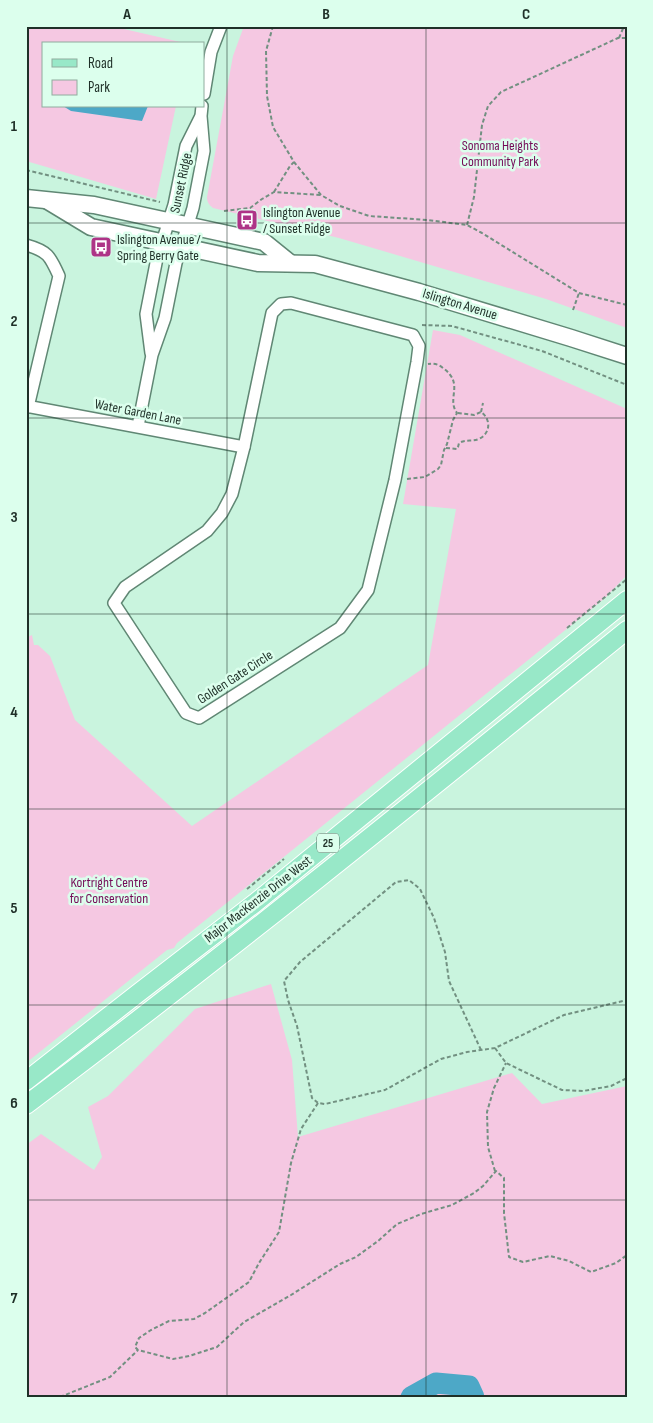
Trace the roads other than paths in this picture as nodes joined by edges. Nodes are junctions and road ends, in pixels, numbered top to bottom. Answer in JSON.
{"nodes":[{"id":1,"x":221,"y":26,"type":"edge"},
{"id":2,"x":205,"y":89,"type":"edge"},
{"id":3,"x":201,"y":111,"type":"edge"},
{"id":4,"x":26,"y":198,"type":"edge"},
{"id":5,"x":48,"y":200,"type":"junction"},
{"id":6,"x":168,"y":222,"type":"junction"},
{"id":7,"x":188,"y":226,"type":"junction"},
{"id":8,"x":162,"y":242,"type":"junction"},
{"id":9,"x":26,"y":245,"type":"edge"},
{"id":10,"x":181,"y":246,"type":"junction"},
{"id":11,"x":290,"y":263,"type":"junction"},
{"id":12,"x":152,"y":355,"type":"junction"},
{"id":13,"x":627,"y":356,"type":"edge"},
{"id":14,"x":27,"y":407,"type":"edge"},
{"id":15,"x":138,"y":426,"type":"junction"},
{"id":16,"x":244,"y":447,"type":"junction"},
{"id":17,"x":627,"y":600,"type":"edge"},
{"id":18,"x":627,"y":630,"type":"edge"},
{"id":19,"x":26,"y":1081,"type":"edge"},
{"id":20,"x":26,"y":1105,"type":"edge"}],
"edges":[{"from":1,"to":2,"type":"street"},
{"from":3,"to":6,"type":"street","name":"Sunset Ridge"},
{"from":3,"to":7,"type":"street","name":"Sunset Ridge"},
{"from":4,"to":5,"type":"main road","name":"Islington Avenue"},
{"from":5,"to":6,"type":"main road","name":"Islington Avenue"},
{"from":5,"to":8,"type":"main road","name":"Islington Avenue"},
{"from":6,"to":7,"type":"main road","name":"Islington Avenue"},
{"from":6,"to":8,"type":"street","name":"Sunset Ridge"},
{"from":7,"to":10,"type":"street","name":"Sunset Ridge"},
{"from":7,"to":11,"type":"main road","name":"Islington Avenue"},
{"from":8,"to":10,"type":"main road","name":"Islington Avenue"},
{"from":8,"to":12,"type":"street","name":"Sunset Ridge"},
{"from":9,"to":14,"type":"street"},
{"from":10,"to":11,"type":"main road","name":"Islington Avenue"},
{"from":10,"to":12,"type":"street","name":"Sunset Ridge"},
{"from":11,"to":13,"type":"main road","name":"Islington Avenue"},
{"from":12,"to":15,"type":"street"},
{"from":14,"to":15,"type":"street","name":"Water Garden Lane"},
{"from":15,"to":16,"type":"street","name":"Water Garden Lane"},
{"from":16,"to":16,"type":"street","name":"Golden Gate Circle"},
{"from":17,"to":19,"type":"main road","name":"Major MacKenzie Drive West","number":"25"},
{"from":18,"to":20,"type":"main road","name":"Major MacKenzie Drive West","number":"25"}]}
